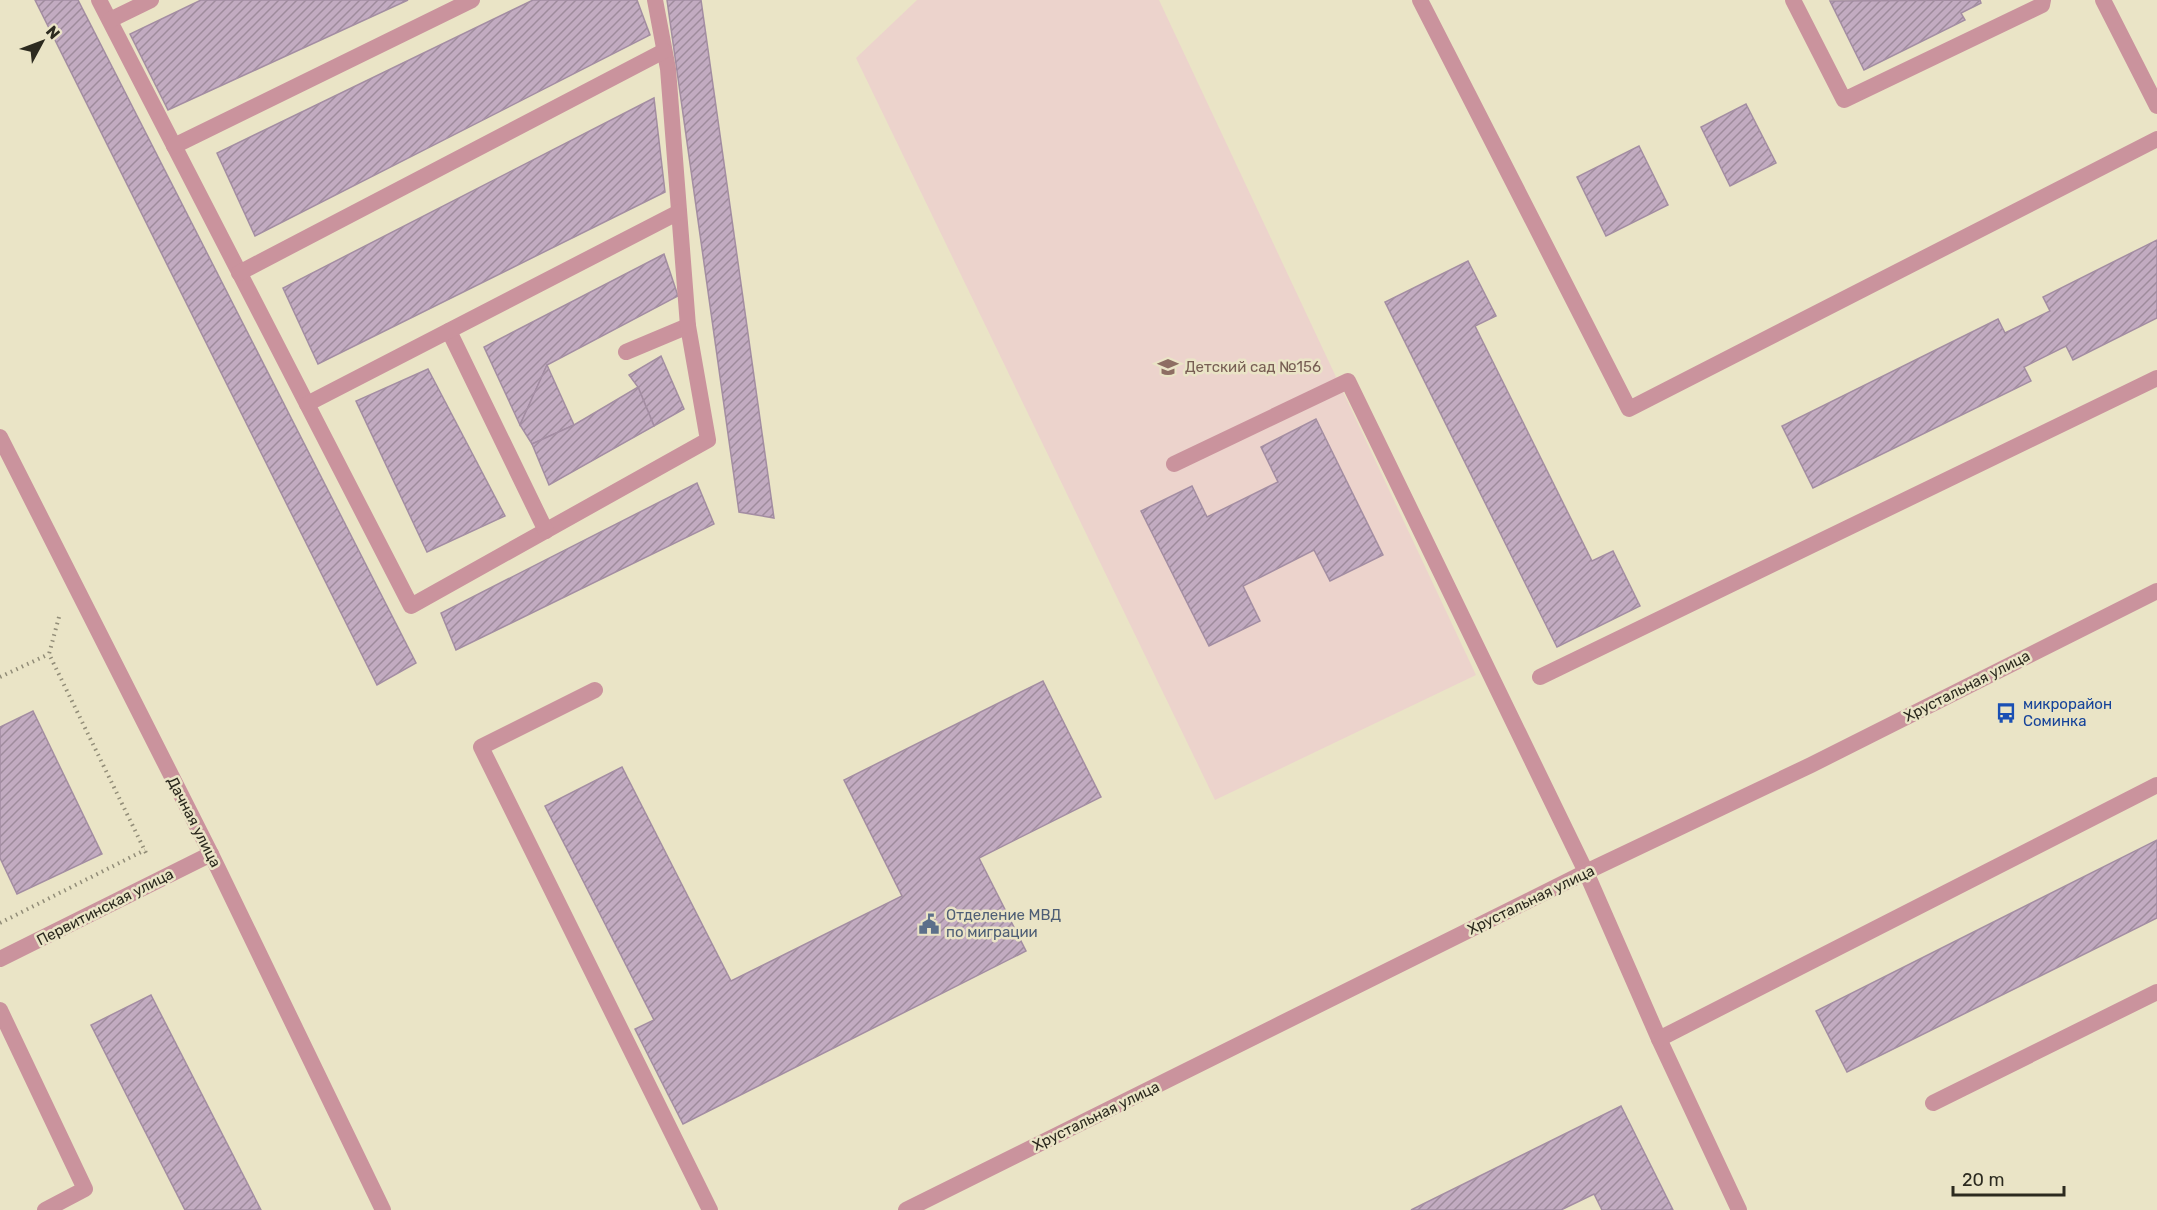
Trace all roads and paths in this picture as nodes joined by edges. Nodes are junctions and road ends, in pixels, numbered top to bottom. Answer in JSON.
{"nodes":[{"id":1,"x":99,"y":0,"type":"edge"},
{"id":2,"x":151,"y":0,"type":"edge"},
{"id":3,"x":472,"y":0,"type":"edge"},
{"id":4,"x":655,"y":0,"type":"edge"},
{"id":5,"x":1420,"y":0,"type":"edge"},
{"id":6,"x":1792,"y":0,"type":"edge"},
{"id":7,"x":2043,"y":0,"type":"edge"},
{"id":8,"x":2103,"y":0,"type":"edge"},
{"id":9,"x":110,"y":20,"type":"junction"},
{"id":10,"x":664,"y":51,"type":"junction"},
{"id":11,"x":2157,"y":106,"type":"edge"},
{"id":12,"x":2157,"y":139,"type":"edge"},
{"id":13,"x":174,"y":146,"type":"junction"},
{"id":14,"x":679,"y":212,"type":"junction"},
{"id":15,"x":240,"y":273,"type":"junction"},
{"id":16,"x":688,"y":326,"type":"junction"},
{"id":17,"x":449,"y":331,"type":"junction"},
{"id":18,"x":626,"y":352,"type":"dead end"},
{"id":19,"x":2157,"y":378,"type":"edge"},
{"id":20,"x":307,"y":404,"type":"junction"},
{"id":21,"x":0,"y":437,"type":"edge"},
{"id":22,"x":1174,"y":464,"type":"dead end"},
{"id":23,"x":546,"y":531,"type":"junction"},
{"id":24,"x":70,"y":576,"type":"junction"},
{"id":25,"x":2157,"y":591,"type":"edge"},
{"id":26,"x":49,"y":654,"type":"junction"},
{"id":27,"x":0,"y":677,"type":"edge"},
{"id":28,"x":1540,"y":677,"type":"dead end"},
{"id":29,"x":595,"y":690,"type":"dead end"},
{"id":30,"x":2157,"y":785,"type":"edge"},
{"id":31,"x":145,"y":850,"type":"junction"},
{"id":32,"x":211,"y":854,"type":"junction"},
{"id":33,"x":1586,"y":872,"type":"junction"},
{"id":34,"x":160,"y":880,"type":"junction"},
{"id":35,"x":0,"y":923,"type":"edge"},
{"id":36,"x":0,"y":959,"type":"edge"},
{"id":37,"x":2157,"y":992,"type":"edge"},
{"id":38,"x":0,"y":1010,"type":"edge"},
{"id":39,"x":1659,"y":1039,"type":"junction"},
{"id":40,"x":1933,"y":1103,"type":"dead end"},
{"id":41,"x":45,"y":1210,"type":"edge"},
{"id":42,"x":383,"y":1210,"type":"edge"},
{"id":43,"x":710,"y":1210,"type":"edge"},
{"id":44,"x":906,"y":1210,"type":"edge"},
{"id":45,"x":1739,"y":1210,"type":"edge"}],
"edges":[{"from":1,"to":9,"type":"street"},
{"from":2,"to":9,"type":"street"},
{"from":3,"to":13,"type":"street"},
{"from":4,"to":10,"type":"street"},
{"from":5,"to":12,"type":"street"},
{"from":6,"to":7,"type":"street"},
{"from":8,"to":11,"type":"street"},
{"from":9,"to":13,"type":"street"},
{"from":10,"to":14,"type":"street"},
{"from":10,"to":15,"type":"street"},
{"from":13,"to":15,"type":"street"},
{"from":14,"to":16,"type":"street"},
{"from":14,"to":17,"type":"street"},
{"from":15,"to":20,"type":"street"},
{"from":16,"to":18,"type":"street"},
{"from":16,"to":23,"type":"street"},
{"from":17,"to":20,"type":"street"},
{"from":17,"to":23,"type":"street"},
{"from":19,"to":28,"type":"street"},
{"from":20,"to":23,"type":"street"},
{"from":21,"to":24,"type":"street","name":"Дачная улица"},
{"from":22,"to":33,"type":"street"},
{"from":24,"to":26,"type":"path"},
{"from":24,"to":32,"type":"street","name":"Дачная улица"},
{"from":25,"to":33,"type":"street","name":"Хрустальная улица"},
{"from":26,"to":27,"type":"path"},
{"from":26,"to":31,"type":"path"},
{"from":29,"to":43,"type":"street"},
{"from":30,"to":39,"type":"street"},
{"from":31,"to":34,"type":"path"},
{"from":31,"to":35,"type":"path"},
{"from":32,"to":34,"type":"street","name":"Первитинская улица"},
{"from":32,"to":42,"type":"street","name":"Дачная улица"},
{"from":33,"to":39,"type":"street"},
{"from":33,"to":44,"type":"street","name":"Хрустальная улица"},
{"from":34,"to":36,"type":"street","name":"Первитинская улица"},
{"from":37,"to":40,"type":"street"},
{"from":38,"to":41,"type":"street"},
{"from":39,"to":45,"type":"street"}]}
